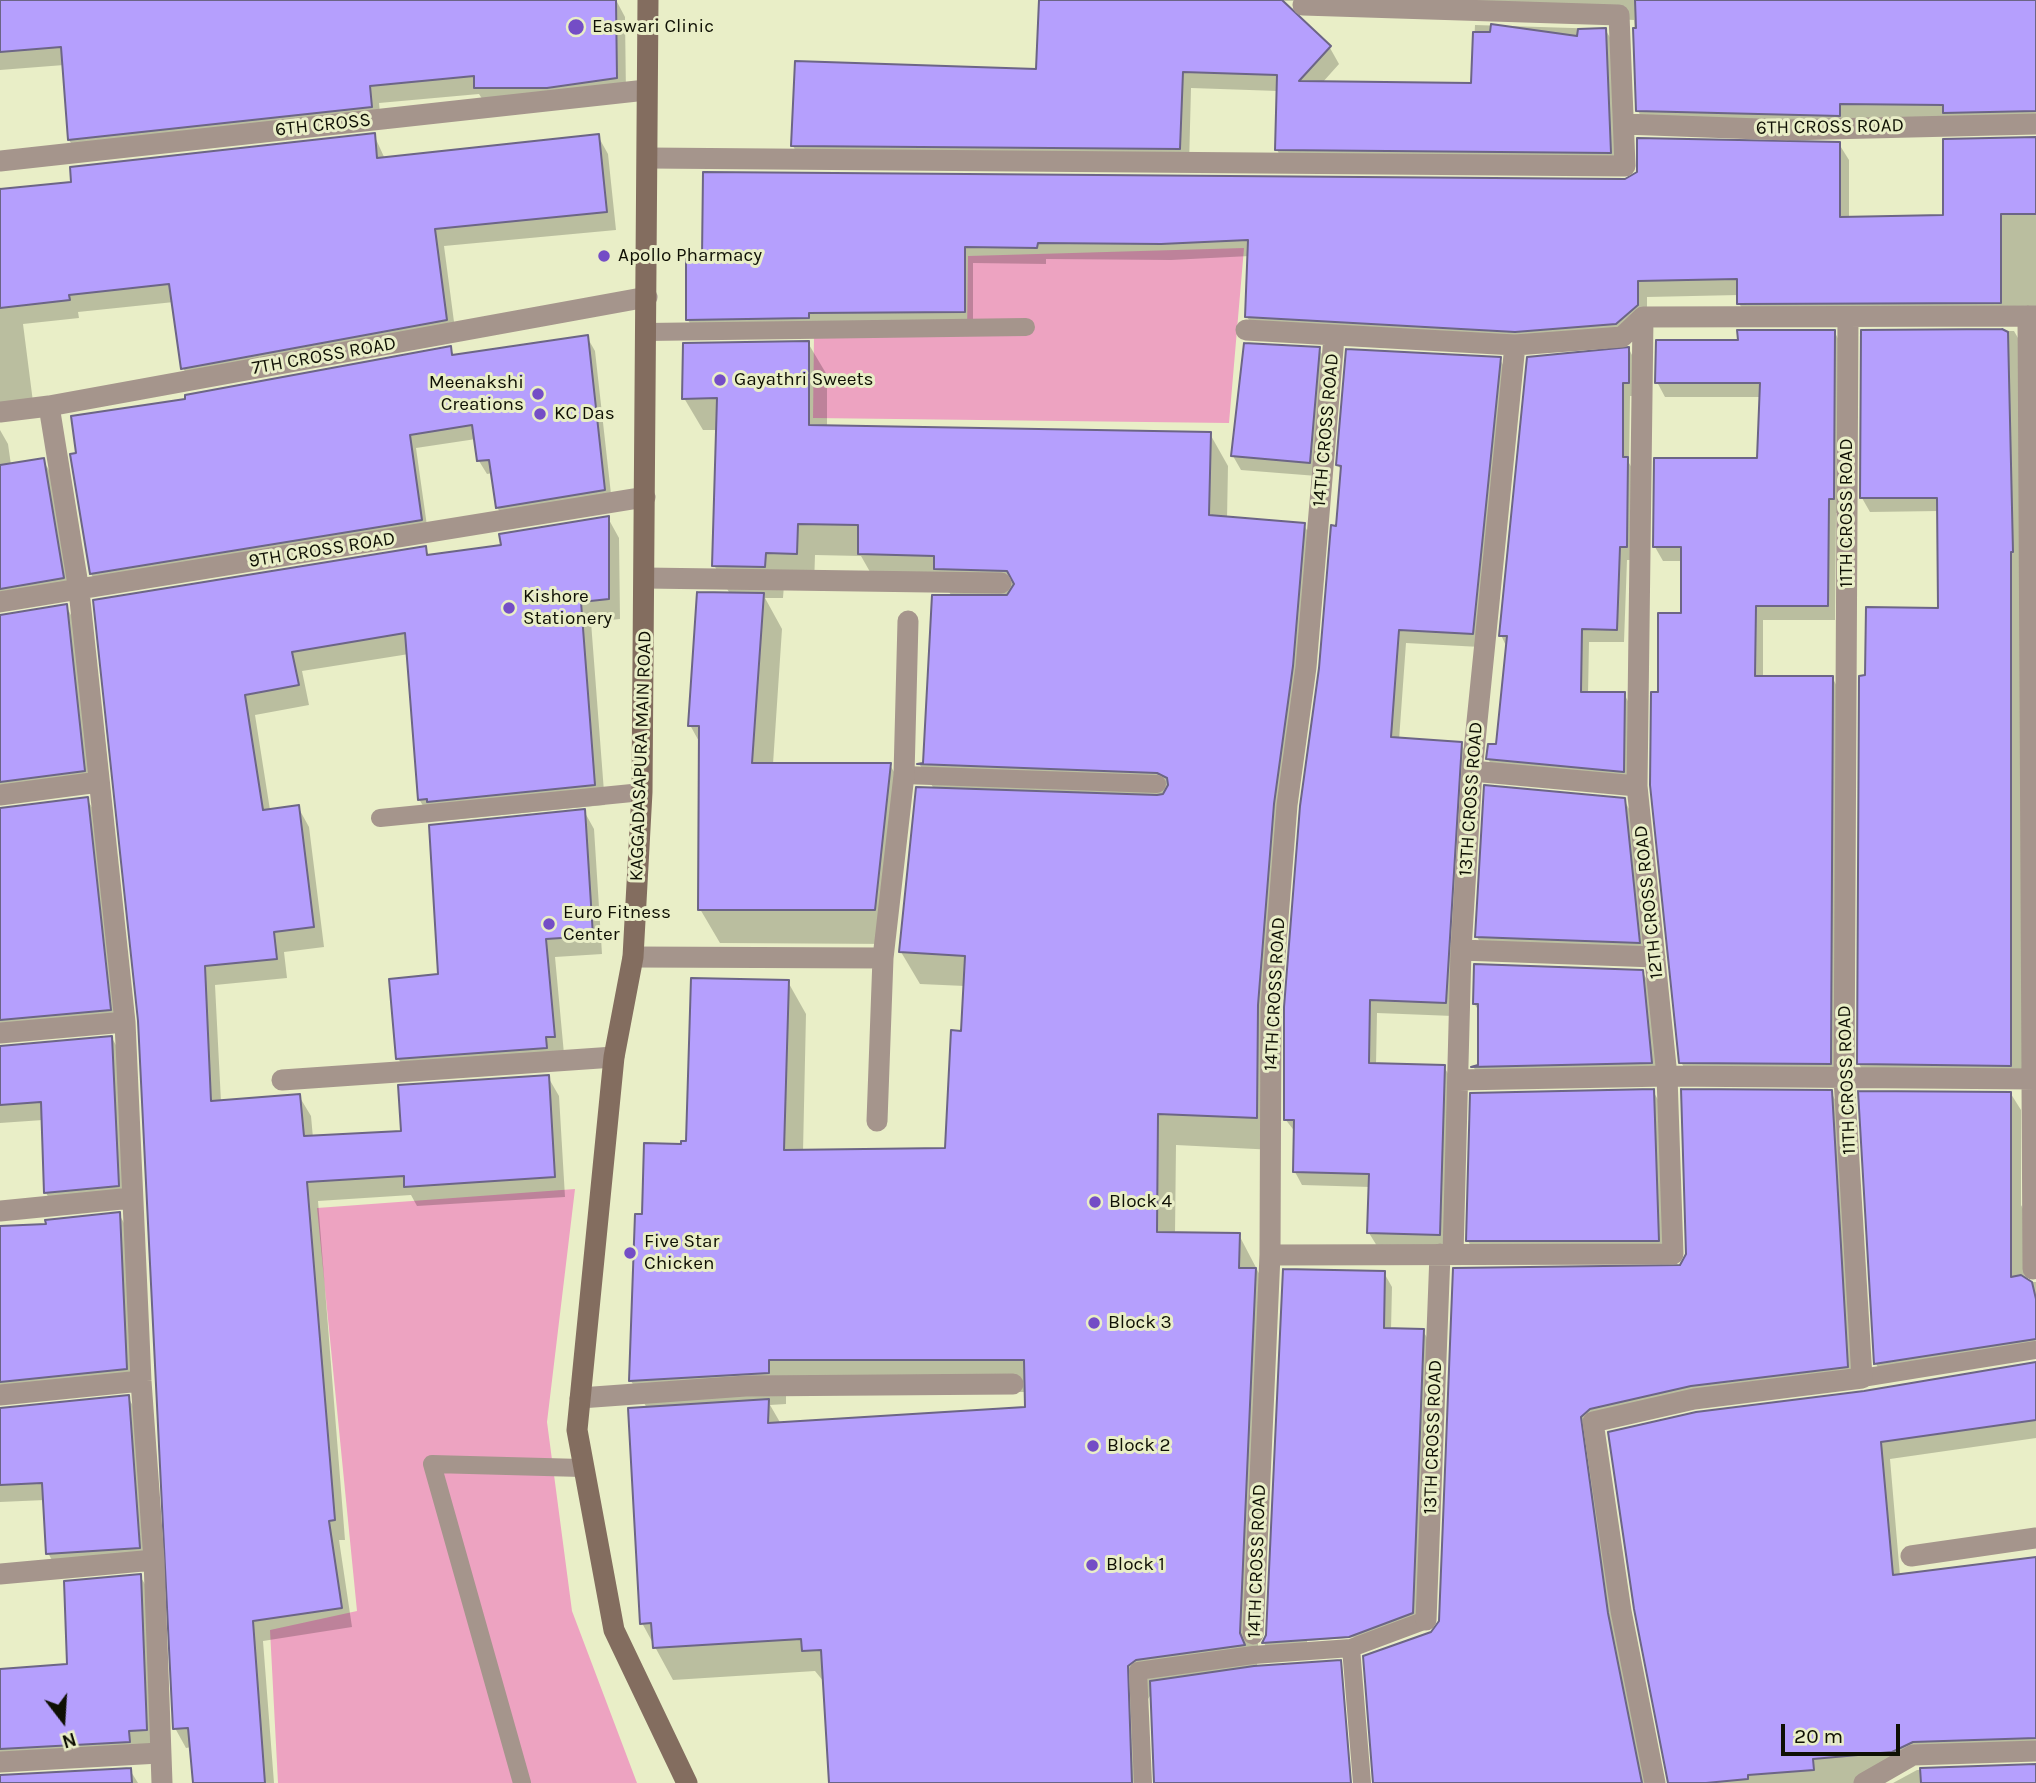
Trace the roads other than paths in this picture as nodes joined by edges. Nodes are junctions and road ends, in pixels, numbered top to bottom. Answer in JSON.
{"nodes":[{"id":1,"x":648,"y":0,"type":"edge"},
{"id":2,"x":1303,"y":5,"type":"dead end"},
{"id":3,"x":646,"y":90,"type":"junction"},
{"id":4,"x":1624,"y":124,"type":"junction"},
{"id":5,"x":2036,"y":124,"type":"edge"},
{"id":6,"x":648,"y":158,"type":"junction"},
{"id":7,"x":0,"y":161,"type":"edge"},
{"id":8,"x":647,"y":297,"type":"junction"},
{"id":9,"x":2032,"y":316,"type":"edge"},
{"id":10,"x":1643,"y":317,"type":"junction"},
{"id":11,"x":1848,"y":318,"type":"junction"},
{"id":12,"x":1026,"y":327,"type":"dead end"},
{"id":13,"x":1245,"y":330,"type":"dead end"},
{"id":14,"x":646,"y":332,"type":"junction"},
{"id":15,"x":1334,"y":337,"type":"junction"},
{"id":16,"x":1515,"y":345,"type":"junction"},
{"id":17,"x":48,"y":406,"type":"junction"},
{"id":18,"x":0,"y":412,"type":"edge"},
{"id":19,"x":645,"y":497,"type":"junction"},
{"id":20,"x":645,"y":578,"type":"junction"},
{"id":21,"x":1001,"y":583,"type":"dead end"},
{"id":22,"x":79,"y":591,"type":"junction"},
{"id":23,"x":0,"y":602,"type":"edge"},
{"id":24,"x":908,"y":621,"type":"dead end"},
{"id":25,"x":1472,"y":771,"type":"junction"},
{"id":26,"x":904,"y":775,"type":"junction"},
{"id":27,"x":99,"y":782,"type":"junction"},
{"id":28,"x":1157,"y":784,"type":"dead end"},
{"id":29,"x":1637,"y":786,"type":"junction"},
{"id":30,"x":642,"y":792,"type":"junction"},
{"id":31,"x":0,"y":795,"type":"edge"},
{"id":32,"x":380,"y":818,"type":"dead end"},
{"id":33,"x":1461,"y":950,"type":"junction"},
{"id":34,"x":633,"y":957,"type":"junction"},
{"id":35,"x":1655,"y":957,"type":"junction"},
{"id":36,"x":883,"y":958,"type":"junction"},
{"id":37,"x":125,"y":1023,"type":"junction"},
{"id":38,"x":0,"y":1033,"type":"edge"},
{"id":39,"x":614,"y":1057,"type":"junction"},
{"id":40,"x":1667,"y":1076,"type":"junction"},
{"id":41,"x":1844,"y":1078,"type":"junction"},
{"id":42,"x":2034,"y":1079,"type":"edge"},
{"id":43,"x":282,"y":1080,"type":"dead end"},
{"id":44,"x":1459,"y":1080,"type":"junction"},
{"id":45,"x":877,"y":1121,"type":"dead end"},
{"id":46,"x":132,"y":1198,"type":"junction"},
{"id":47,"x":0,"y":1211,"type":"edge"},
{"id":48,"x":1447,"y":1254,"type":"junction"},
{"id":49,"x":1270,"y":1255,"type":"junction"},
{"id":50,"x":2033,"y":1269,"type":"dead end"},
{"id":51,"x":2036,"y":1350,"type":"edge"},
{"id":52,"x":1862,"y":1378,"type":"junction"},
{"id":53,"x":141,"y":1381,"type":"junction"},
{"id":54,"x":1013,"y":1384,"type":"dead end"},
{"id":55,"x":0,"y":1395,"type":"edge"},
{"id":56,"x":580,"y":1398,"type":"junction"},
{"id":57,"x":582,"y":1468,"type":"junction"},
{"id":58,"x":2036,"y":1538,"type":"edge"},
{"id":59,"x":1911,"y":1556,"type":"dead end"},
{"id":60,"x":154,"y":1560,"type":"junction"},
{"id":61,"x":0,"y":1574,"type":"edge"},
{"id":62,"x":1426,"y":1620,"type":"joint"},
{"id":63,"x":1253,"y":1644,"type":"junction"},
{"id":64,"x":1351,"y":1648,"type":"junction"},
{"id":65,"x":2036,"y":1751,"type":"edge"},
{"id":66,"x":159,"y":1753,"type":"junction"},
{"id":67,"x":0,"y":1762,"type":"edge"},
{"id":68,"x":162,"y":1783,"type":"edge"},
{"id":69,"x":522,"y":1783,"type":"edge"},
{"id":70,"x":687,"y":1783,"type":"edge"},
{"id":71,"x":1143,"y":1783,"type":"edge"},
{"id":72,"x":1362,"y":1783,"type":"edge"},
{"id":73,"x":1655,"y":1783,"type":"edge"},
{"id":74,"x":1864,"y":1783,"type":"edge"}],
"edges":[{"from":1,"to":3,"type":"main road","name":"KAGGADASAPURA MAIN ROAD"},
{"from":2,"to":4,"type":"street"},
{"from":3,"to":6,"type":"main road","name":"KAGGADASAPURA MAIN ROAD"},
{"from":3,"to":7,"type":"street","name":"6TH CROSS"},
{"from":4,"to":5,"type":"street","name":"6TH CROSS ROAD"},
{"from":4,"to":6,"type":"street"},
{"from":6,"to":8,"type":"main road","name":"KAGGADASAPURA MAIN ROAD"},
{"from":8,"to":14,"type":"main road","name":"KAGGADASAPURA MAIN ROAD"},
{"from":8,"to":17,"type":"street","name":"7TH CROSS ROAD"},
{"from":9,"to":11,"type":"street"},
{"from":9,"to":42,"type":"street"},
{"from":10,"to":11,"type":"street"},
{"from":10,"to":16,"type":"street"},
{"from":10,"to":29,"type":"street","name":"12TH CROSS ROAD"},
{"from":11,"to":41,"type":"street","name":"11TH CROSS ROAD"},
{"from":12,"to":14,"type":"lane"},
{"from":13,"to":15,"type":"street"},
{"from":14,"to":19,"type":"main road","name":"KAGGADASAPURA MAIN ROAD"},
{"from":15,"to":16,"type":"street"},
{"from":15,"to":49,"type":"street","name":"14TH CROSS ROAD"},
{"from":16,"to":25,"type":"street","name":"13TH CROSS ROAD"},
{"from":17,"to":18,"type":"street","name":"7TH CROSS ROAD"},
{"from":17,"to":22,"type":"street"},
{"from":19,"to":20,"type":"main road","name":"KAGGADASAPURA MAIN ROAD"},
{"from":19,"to":22,"type":"street","name":"9TH CROSS ROAD"},
{"from":20,"to":21,"type":"street"},
{"from":20,"to":30,"type":"main road","name":"KAGGADASAPURA MAIN ROAD"},
{"from":22,"to":23,"type":"street","name":"9TH CROSS ROAD"},
{"from":22,"to":27,"type":"street"},
{"from":24,"to":26,"type":"street"},
{"from":25,"to":29,"type":"street"},
{"from":25,"to":33,"type":"street","name":"13TH CROSS ROAD"},
{"from":26,"to":28,"type":"lane"},
{"from":26,"to":36,"type":"street"},
{"from":27,"to":31,"type":"street"},
{"from":27,"to":37,"type":"street"},
{"from":29,"to":35,"type":"street","name":"12TH CROSS ROAD"},
{"from":30,"to":32,"type":"lane"},
{"from":30,"to":34,"type":"main road","name":"KAGGADASAPURA MAIN ROAD"},
{"from":33,"to":35,"type":"street"},
{"from":33,"to":44,"type":"street","name":"13TH CROSS ROAD"},
{"from":34,"to":36,"type":"street"},
{"from":34,"to":39,"type":"main road","name":"KAGGADASAPURA MAIN ROAD"},
{"from":35,"to":40,"type":"street","name":"12TH CROSS ROAD"},
{"from":36,"to":45,"type":"street"},
{"from":37,"to":38,"type":"street"},
{"from":37,"to":46,"type":"street"},
{"from":39,"to":43,"type":"street"},
{"from":39,"to":56,"type":"main road","name":"KAGGADASAPURA MAIN ROAD"},
{"from":40,"to":41,"type":"street"},
{"from":40,"to":44,"type":"street"},
{"from":40,"to":48,"type":"street","name":"12TH CROSS ROAD"},
{"from":41,"to":42,"type":"street"},
{"from":41,"to":52,"type":"street","name":"11TH CROSS ROAD"},
{"from":42,"to":50,"type":"street"},
{"from":44,"to":48,"type":"street","name":"13TH CROSS ROAD"},
{"from":46,"to":47,"type":"street"},
{"from":46,"to":53,"type":"street"},
{"from":48,"to":49,"type":"street"},
{"from":48,"to":62,"type":"street","name":"13TH CROSS ROAD"},
{"from":49,"to":63,"type":"street","name":"14TH CROSS ROAD"},
{"from":51,"to":52,"type":"lane"},
{"from":52,"to":73,"type":"street"},
{"from":53,"to":55,"type":"street"},
{"from":53,"to":60,"type":"street"},
{"from":54,"to":56,"type":"street"},
{"from":56,"to":57,"type":"main road","name":"KAGGADASAPURA MAIN ROAD"},
{"from":57,"to":69,"type":"lane"},
{"from":57,"to":70,"type":"main road","name":"KAGGADASAPURA MAIN ROAD"},
{"from":58,"to":59,"type":"street"},
{"from":60,"to":61,"type":"street"},
{"from":60,"to":66,"type":"street"},
{"from":62,"to":64,"type":"lane"},
{"from":63,"to":64,"type":"lane"},
{"from":63,"to":71,"type":"lane"},
{"from":64,"to":72,"type":"lane"},
{"from":65,"to":74,"type":"street"},
{"from":66,"to":67,"type":"street"},
{"from":66,"to":68,"type":"street"}]}
